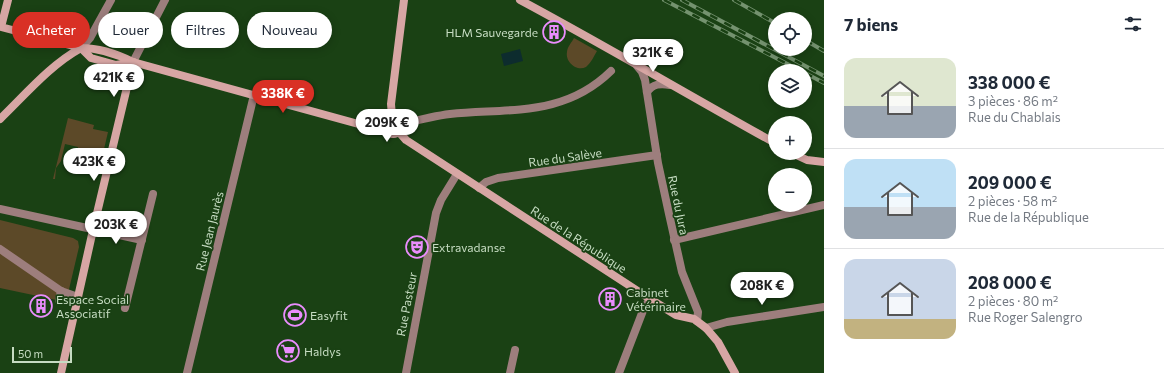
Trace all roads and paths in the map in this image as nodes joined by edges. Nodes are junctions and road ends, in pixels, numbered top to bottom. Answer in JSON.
{"nodes":[{"id":1,"x":8,"y":0,"type":"edge"},
{"id":2,"x":111,"y":0,"type":"edge"},
{"id":3,"x":165,"y":0,"type":"edge"},
{"id":4,"x":404,"y":0,"type":"edge"},
{"id":5,"x":520,"y":0,"type":"edge"},
{"id":6,"x":0,"y":27,"type":"edge"},
{"id":7,"x":12,"y":30,"type":"edge"},
{"id":8,"x":90,"y":38,"type":"edge"},
{"id":9,"x":81,"y":48,"type":"edge"},
{"id":10,"x":90,"y":48,"type":"edge"},
{"id":11,"x":133,"y":62,"type":"junction"},
{"id":12,"x":634,"y":64,"type":"junction"},
{"id":13,"x":611,"y":71,"type":"dead end"},
{"id":14,"x":670,"y":85,"type":"junction"},
{"id":15,"x":647,"y":92,"type":"junction"},
{"id":16,"x":254,"y":96,"type":"junction"},
{"id":17,"x":392,"y":116,"type":"junction"},
{"id":18,"x":0,"y":119,"type":"edge"},
{"id":19,"x":402,"y":124,"type":"junction"},
{"id":20,"x":385,"y":127,"type":"junction"},
{"id":21,"x":399,"y":132,"type":"junction"},
{"id":22,"x":768,"y":140,"type":"edge"},
{"id":23,"x":657,"y":156,"type":"junction"},
{"id":24,"x":807,"y":160,"type":"edge"},
{"id":25,"x":824,"y":162,"type":"edge"},
{"id":26,"x":457,"y":174,"type":"junction"},
{"id":27,"x":479,"y":188,"type":"junction"},
{"id":28,"x":153,"y":194,"type":"dead end"},
{"id":29,"x":824,"y":205,"type":"edge"},
{"id":30,"x":0,"y":210,"type":"edge"},
{"id":31,"x":93,"y":230,"type":"junction"},
{"id":32,"x":142,"y":240,"type":"junction"},
{"id":33,"x":674,"y":240,"type":"junction"},
{"id":34,"x":1,"y":250,"type":"edge"},
{"id":35,"x":61,"y":292,"type":"junction"},
{"id":36,"x":78,"y":297,"type":"junction"},
{"id":37,"x":650,"y":299,"type":"junction"},
{"id":38,"x":59,"y":300,"type":"dead end"},
{"id":39,"x":824,"y":307,"type":"edge"},
{"id":40,"x":125,"y":308,"type":"dead end"},
{"id":41,"x":696,"y":321,"type":"junction"},
{"id":42,"x":706,"y":328,"type":"junction"},
{"id":43,"x":515,"y":350,"type":"dead end"},
{"id":44,"x":61,"y":373,"type":"edge"},
{"id":45,"x":187,"y":373,"type":"edge"},
{"id":46,"x":406,"y":373,"type":"edge"},
{"id":47,"x":510,"y":373,"type":"edge"},
{"id":48,"x":620,"y":373,"type":"edge"},
{"id":49,"x":734,"y":373,"type":"edge"}],
"edges":[{"from":1,"to":6,"type":"street"},
{"from":2,"to":8,"type":"street"},
{"from":3,"to":11,"type":"street"},
{"from":4,"to":17,"type":"street"},
{"from":5,"to":12,"type":"street"},
{"from":6,"to":7,"type":"street"},
{"from":9,"to":18,"type":"street"},
{"from":10,"to":11,"type":"street"},
{"from":11,"to":16,"type":"street"},
{"from":11,"to":31,"type":"street"},
{"from":12,"to":14,"type":"street"},
{"from":12,"to":15,"type":"street","name":"Rue du Jura"},
{"from":13,"to":19,"type":"street"},
{"from":14,"to":15,"type":"street"},
{"from":14,"to":22,"type":"street"},
{"from":15,"to":23,"type":"street","name":"Rue du Jura"},
{"from":16,"to":20,"type":"street"},
{"from":16,"to":45,"type":"street","name":"Rue Jean Jaurès"},
{"from":17,"to":19,"type":"street"},
{"from":17,"to":20,"type":"street"},
{"from":19,"to":21,"type":"street"},
{"from":20,"to":21,"type":"street"},
{"from":21,"to":26,"type":"street","name":"Rue de la République"},
{"from":23,"to":27,"type":"street","name":"Rue du Salève"},
{"from":23,"to":33,"type":"street","name":"Rue du Jura"},
{"from":24,"to":25,"type":"street"},
{"from":26,"to":27,"type":"street","name":"Rue de la République"},
{"from":26,"to":46,"type":"street","name":"Rue Pasteur"},
{"from":27,"to":37,"type":"street","name":"Rue de la République"},
{"from":28,"to":32,"type":"street"},
{"from":29,"to":33,"type":"street"},
{"from":30,"to":31,"type":"street"},
{"from":31,"to":32,"type":"street"},
{"from":31,"to":36,"type":"street"},
{"from":32,"to":40,"type":"street"},
{"from":33,"to":41,"type":"street","name":"Rue du Jura"},
{"from":34,"to":35,"type":"street"},
{"from":35,"to":36,"type":"street"},
{"from":35,"to":38,"type":"street"},
{"from":36,"to":44,"type":"street"},
{"from":37,"to":41,"type":"street","name":"Rue de la République"},
{"from":37,"to":48,"type":"street"},
{"from":39,"to":42,"type":"street"},
{"from":41,"to":42,"type":"street","name":"Rue de la République"},
{"from":42,"to":49,"type":"street","name":"Rue de la République"},
{"from":43,"to":47,"type":"street"}]}
